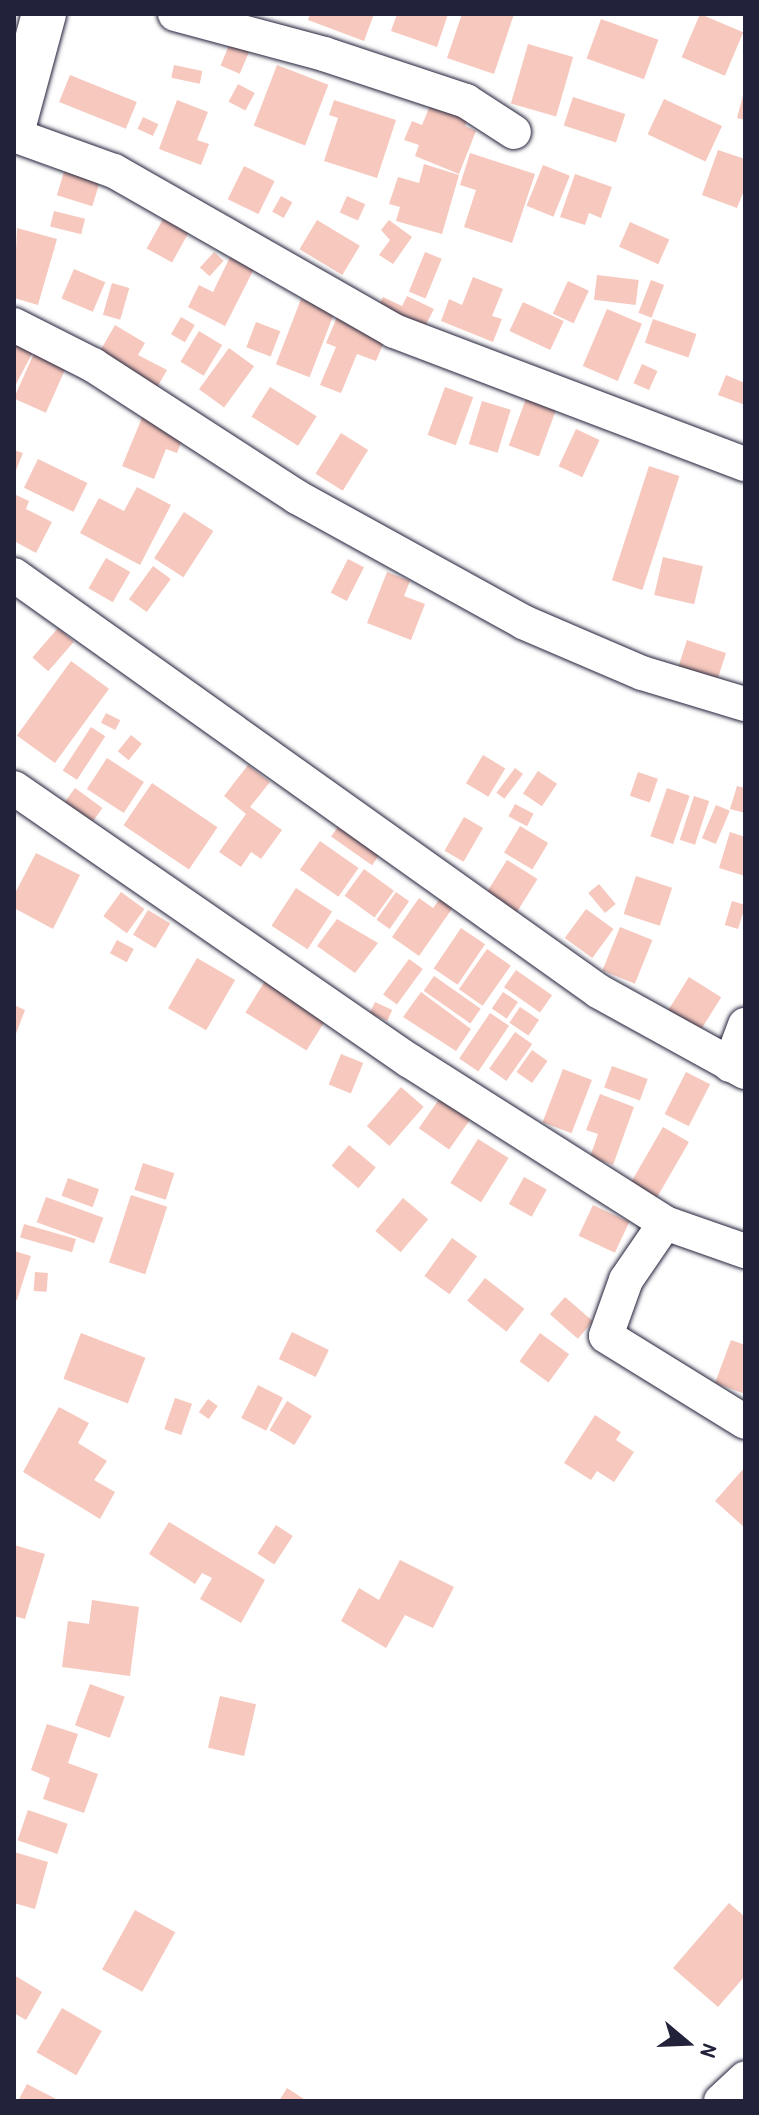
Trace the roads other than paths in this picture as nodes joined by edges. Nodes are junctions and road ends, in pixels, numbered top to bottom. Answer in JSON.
{"nodes":[{"id":1,"x":44,"y":14,"type":"edge"},
{"id":2,"x":175,"y":14,"type":"edge"},
{"id":3,"x":14,"y":125,"type":"edge"},
{"id":4,"x":514,"y":132,"type":"dead end"},
{"id":5,"x":14,"y":135,"type":"edge"},
{"id":6,"x":14,"y":325,"type":"edge"},
{"id":7,"x":745,"y":464,"type":"edge"},
{"id":8,"x":14,"y":575,"type":"edge"},
{"id":9,"x":745,"y":704,"type":"edge"},
{"id":10,"x":14,"y":788,"type":"edge"},
{"id":11,"x":745,"y":1025,"type":"edge"},
{"id":12,"x":738,"y":1068,"type":"edge"},
{"id":13,"x":665,"y":1223,"type":"junction"},
{"id":14,"x":745,"y":1251,"type":"edge"},
{"id":15,"x":745,"y":1422,"type":"edge"},
{"id":16,"x":745,"y":2079,"type":"edge"},
{"id":17,"x":721,"y":2101,"type":"edge"}],
"edges":[{"from":1,"to":3,"type":"main road"},
{"from":2,"to":4,"type":"street"},
{"from":5,"to":7,"type":"street"},
{"from":6,"to":9,"type":"street"},
{"from":8,"to":12,"type":"street"},
{"from":10,"to":13,"type":"street"},
{"from":11,"to":12,"type":"street"},
{"from":13,"to":14,"type":"street"},
{"from":13,"to":15,"type":"street"},
{"from":16,"to":17,"type":"street"}]}
